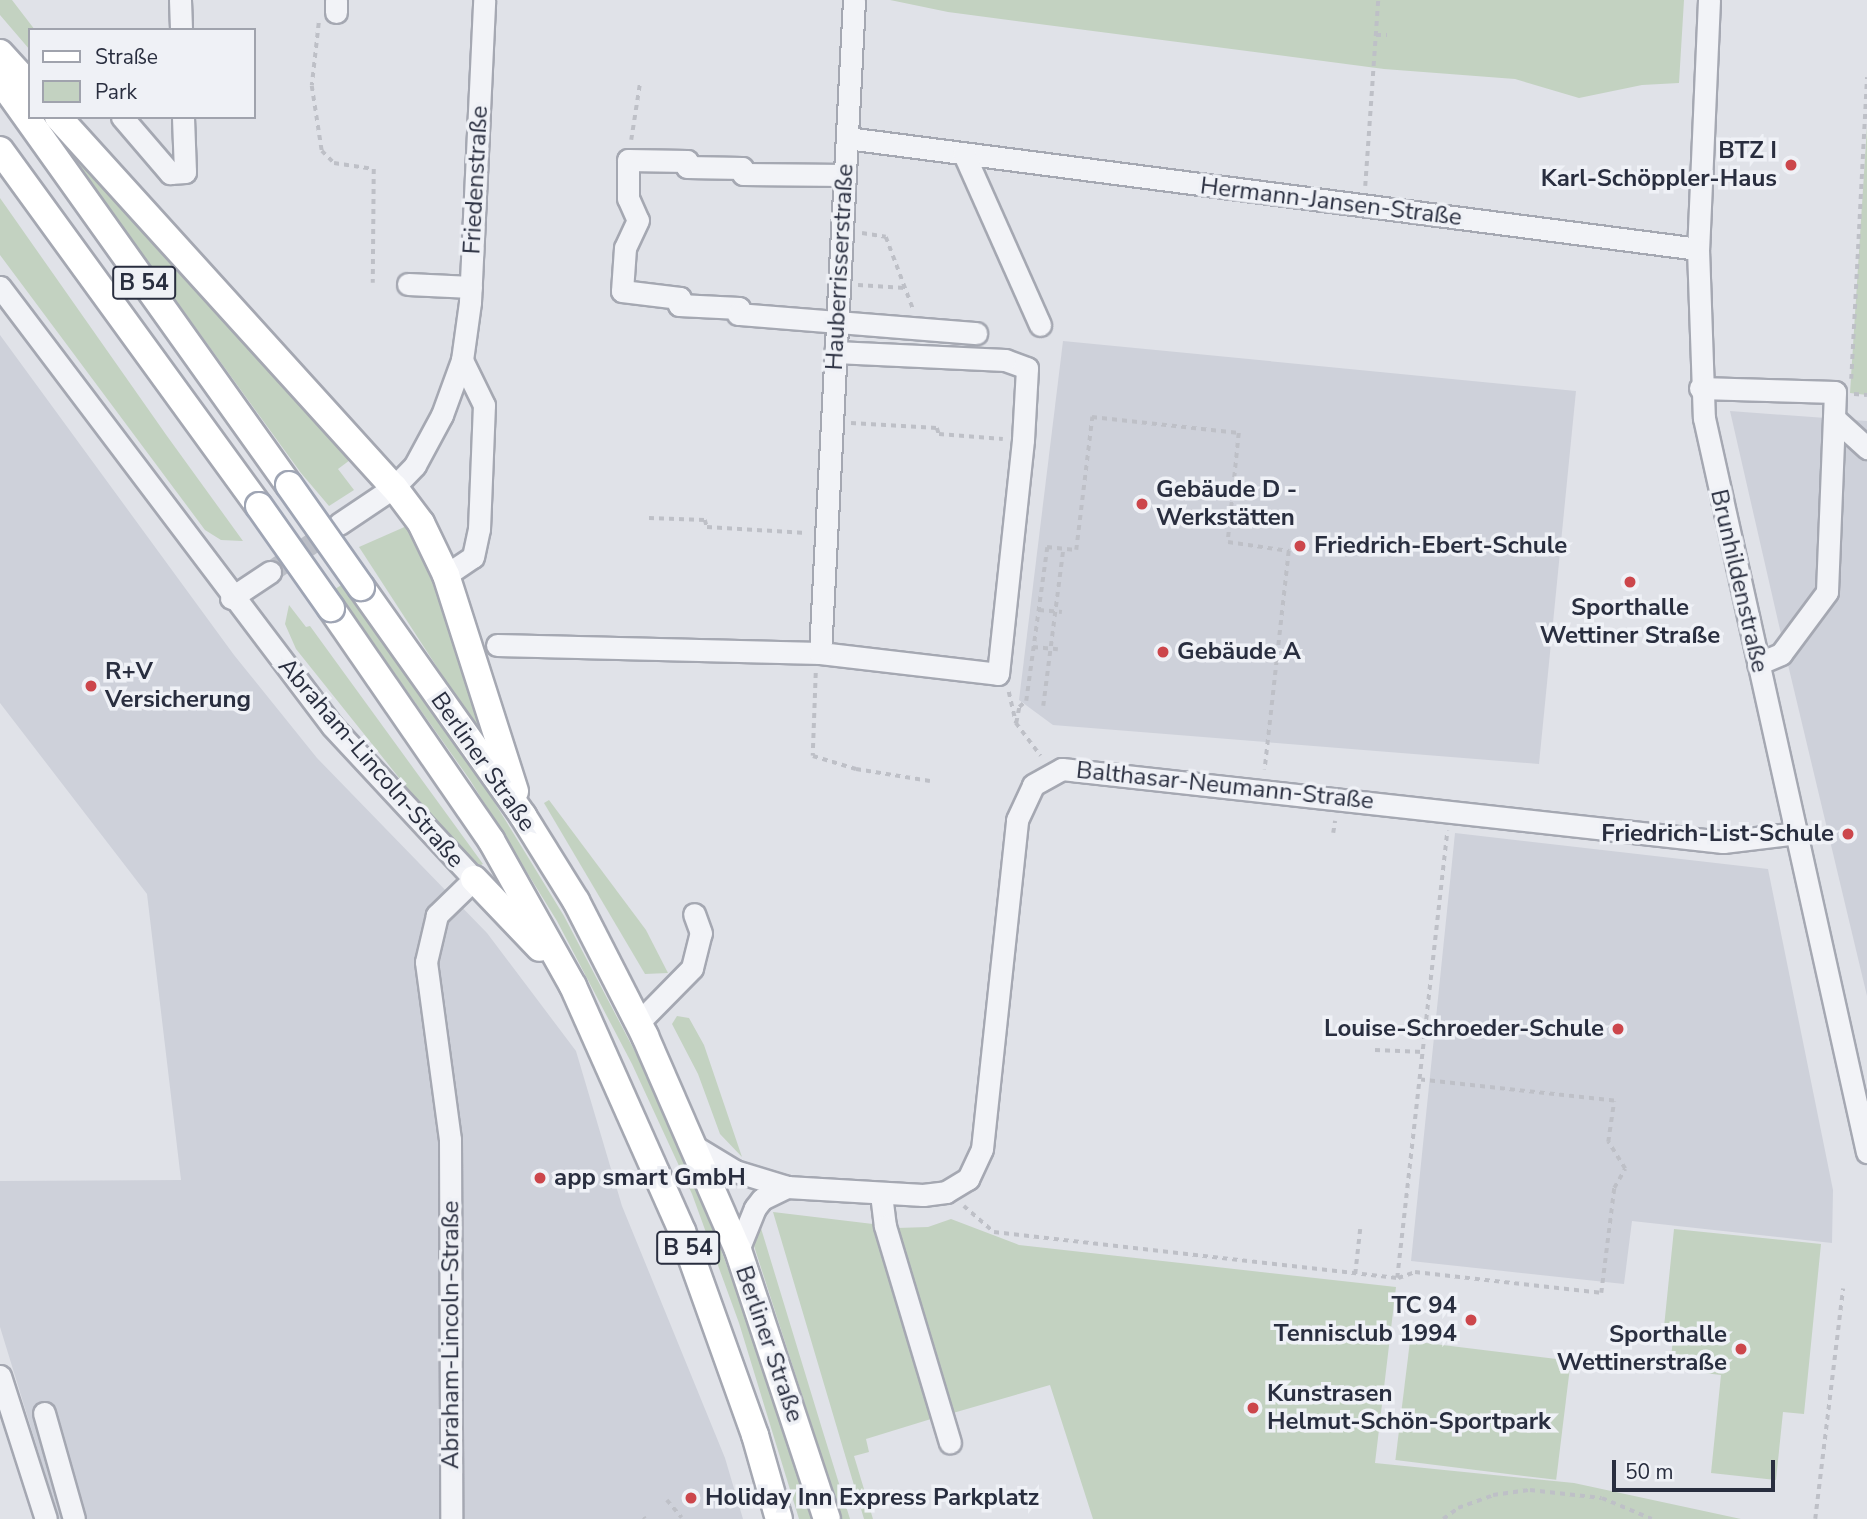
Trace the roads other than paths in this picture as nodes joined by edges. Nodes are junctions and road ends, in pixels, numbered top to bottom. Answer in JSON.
{"nodes":[{"id":1,"x":180,"y":0,"type":"edge"},
{"id":2,"x":484,"y":0,"type":"edge"},
{"id":3,"x":854,"y":0,"type":"edge"},
{"id":4,"x":1709,"y":0,"type":"edge"},
{"id":5,"x":181,"y":28,"type":"edge"},
{"id":6,"x":0,"y":53,"type":"edge"},
{"id":7,"x":0,"y":80,"type":"edge"},
{"id":8,"x":28,"y":84,"type":"edge"},
{"id":9,"x":60,"y":119,"type":"edge"},
{"id":10,"x":124,"y":119,"type":"edge"},
{"id":11,"x":183,"y":119,"type":"edge"},
{"id":12,"x":847,"y":138,"type":"junction"},
{"id":13,"x":0,"y":150,"type":"edge"},
{"id":14,"x":964,"y":153,"type":"junction"},
{"id":15,"x":845,"y":175,"type":"junction"},
{"id":16,"x":1698,"y":249,"type":"junction"},
{"id":17,"x":408,"y":284,"type":"dead end"},
{"id":18,"x":0,"y":287,"type":"edge"},
{"id":19,"x":471,"y":287,"type":"junction"},
{"id":20,"x":837,"y":319,"type":"junction"},
{"id":21,"x":1040,"y":325,"type":"dead end"},
{"id":22,"x":976,"y":332,"type":"dead end"},
{"id":23,"x":835,"y":352,"type":"junction"},
{"id":24,"x":462,"y":360,"type":"junction"},
{"id":25,"x":1700,"y":388,"type":"junction"},
{"id":26,"x":1834,"y":418,"type":"junction"},
{"id":27,"x":1867,"y":448,"type":"edge"},
{"id":28,"x":394,"y":487,"type":"junction"},
{"id":29,"x":339,"y":524,"type":"tunnel mouth"},
{"id":30,"x":270,"y":572,"type":"tunnel mouth"},
{"id":31,"x":446,"y":575,"type":"junction"},
{"id":32,"x":231,"y":598,"type":"junction"},
{"id":33,"x":497,"y":645,"type":"dead end"},
{"id":34,"x":820,"y":653,"type":"junction"},
{"id":35,"x":1758,"y":664,"type":"junction"},
{"id":36,"x":523,"y":817,"type":"junction"},
{"id":37,"x":1797,"y":832,"type":"junction"},
{"id":38,"x":474,"y":879,"type":"junction"},
{"id":39,"x":694,"y":914,"type":"dead end"},
{"id":40,"x":573,"y":986,"type":"junction"},
{"id":41,"x":638,"y":1023,"type":"junction"},
{"id":42,"x":697,"y":1148,"type":"junction"},
{"id":43,"x":1867,"y":1152,"type":"edge"},
{"id":44,"x":787,"y":1187,"type":"junction"},
{"id":45,"x":881,"y":1194,"type":"junction"},
{"id":46,"x":738,"y":1250,"type":"junction"},
{"id":47,"x":0,"y":1376,"type":"edge"},
{"id":48,"x":44,"y":1413,"type":"dead end"},
{"id":49,"x":950,"y":1442,"type":"dead end"},
{"id":50,"x":46,"y":1519,"type":"edge"},
{"id":51,"x":74,"y":1519,"type":"edge"},
{"id":52,"x":451,"y":1519,"type":"edge"},
{"id":53,"x":779,"y":1519,"type":"edge"},
{"id":54,"x":827,"y":1519,"type":"edge"}],
"edges":[{"from":1,"to":5,"type":"street"},
{"from":2,"to":19,"type":"street","name":"Friedenstraße"},
{"from":3,"to":12,"type":"street","name":"Hauberrisserstraße"},
{"from":4,"to":16,"type":"street","name":"Brunhildenstraße"},
{"from":6,"to":8,"type":"main road"},
{"from":7,"to":36,"type":"main road","name":"Berliner Straße","number":"B 54","bridge":true},
{"from":9,"to":28,"type":"main road"},
{"from":10,"to":11,"type":"street"},
{"from":12,"to":14,"type":"street","name":"Hermann-Jansen-Straße"},
{"from":12,"to":15,"type":"street","name":"Hauberrisserstraße"},
{"from":13,"to":40,"type":"main road","name":"Berliner Straße","number":"B 54","bridge":true},
{"from":14,"to":16,"type":"street","name":"Hermann-Jansen-Straße"},
{"from":14,"to":21,"type":"street"},
{"from":15,"to":20,"type":"street","name":"Hauberrisserstraße"},
{"from":15,"to":20,"type":"street"},
{"from":16,"to":25,"type":"street","name":"Brunhildenstraße"},
{"from":17,"to":19,"type":"street"},
{"from":18,"to":32,"type":"street","name":"Abraham-Lincoln-Straße"},
{"from":19,"to":24,"type":"street","name":"Friedenstraße"},
{"from":20,"to":22,"type":"street"},
{"from":20,"to":23,"type":"street","name":"Hauberrisserstraße"},
{"from":23,"to":34,"type":"street","name":"Hauberrisserstraße"},
{"from":23,"to":34,"type":"street"},
{"from":24,"to":28,"type":"street","name":"Friedenstraße"},
{"from":24,"to":31,"type":"street"},
{"from":25,"to":26,"type":"street"},
{"from":25,"to":35,"type":"street","name":"Brunhildenstraße"},
{"from":26,"to":27,"type":"street"},
{"from":26,"to":35,"type":"street"},
{"from":28,"to":29,"type":"street","name":"Friedenstraße"},
{"from":28,"to":31,"type":"main road"},
{"from":30,"to":32,"type":"street"},
{"from":31,"to":36,"type":"main road"},
{"from":32,"to":38,"type":"street","name":"Abraham-Lincoln-Straße"},
{"from":33,"to":34,"type":"street"},
{"from":35,"to":37,"type":"street","name":"Brunhildenstraße"},
{"from":36,"to":41,"type":"main road","name":"Berliner Straße","number":"B 54"},
{"from":37,"to":43,"type":"street","name":"Brunhildenstraße"},
{"from":37,"to":45,"type":"street","name":"Balthasar-Neumann-Straße"},
{"from":38,"to":40,"type":"main road"},
{"from":38,"to":52,"type":"street","name":"Abraham-Lincoln-Straße"},
{"from":39,"to":41,"type":"street"},
{"from":40,"to":53,"type":"main road","name":"Berliner Straße","number":"B 54"},
{"from":41,"to":42,"type":"main road","name":"Berliner Straße","number":"B 54"},
{"from":42,"to":44,"type":"street"},
{"from":42,"to":46,"type":"main road","name":"Berliner Straße","number":"B 54"},
{"from":44,"to":45,"type":"street"},
{"from":44,"to":46,"type":"street"},
{"from":45,"to":49,"type":"street"},
{"from":46,"to":54,"type":"main road","name":"Berliner Straße","number":"B 54"},
{"from":47,"to":50,"type":"street"},
{"from":48,"to":51,"type":"street"}]}
